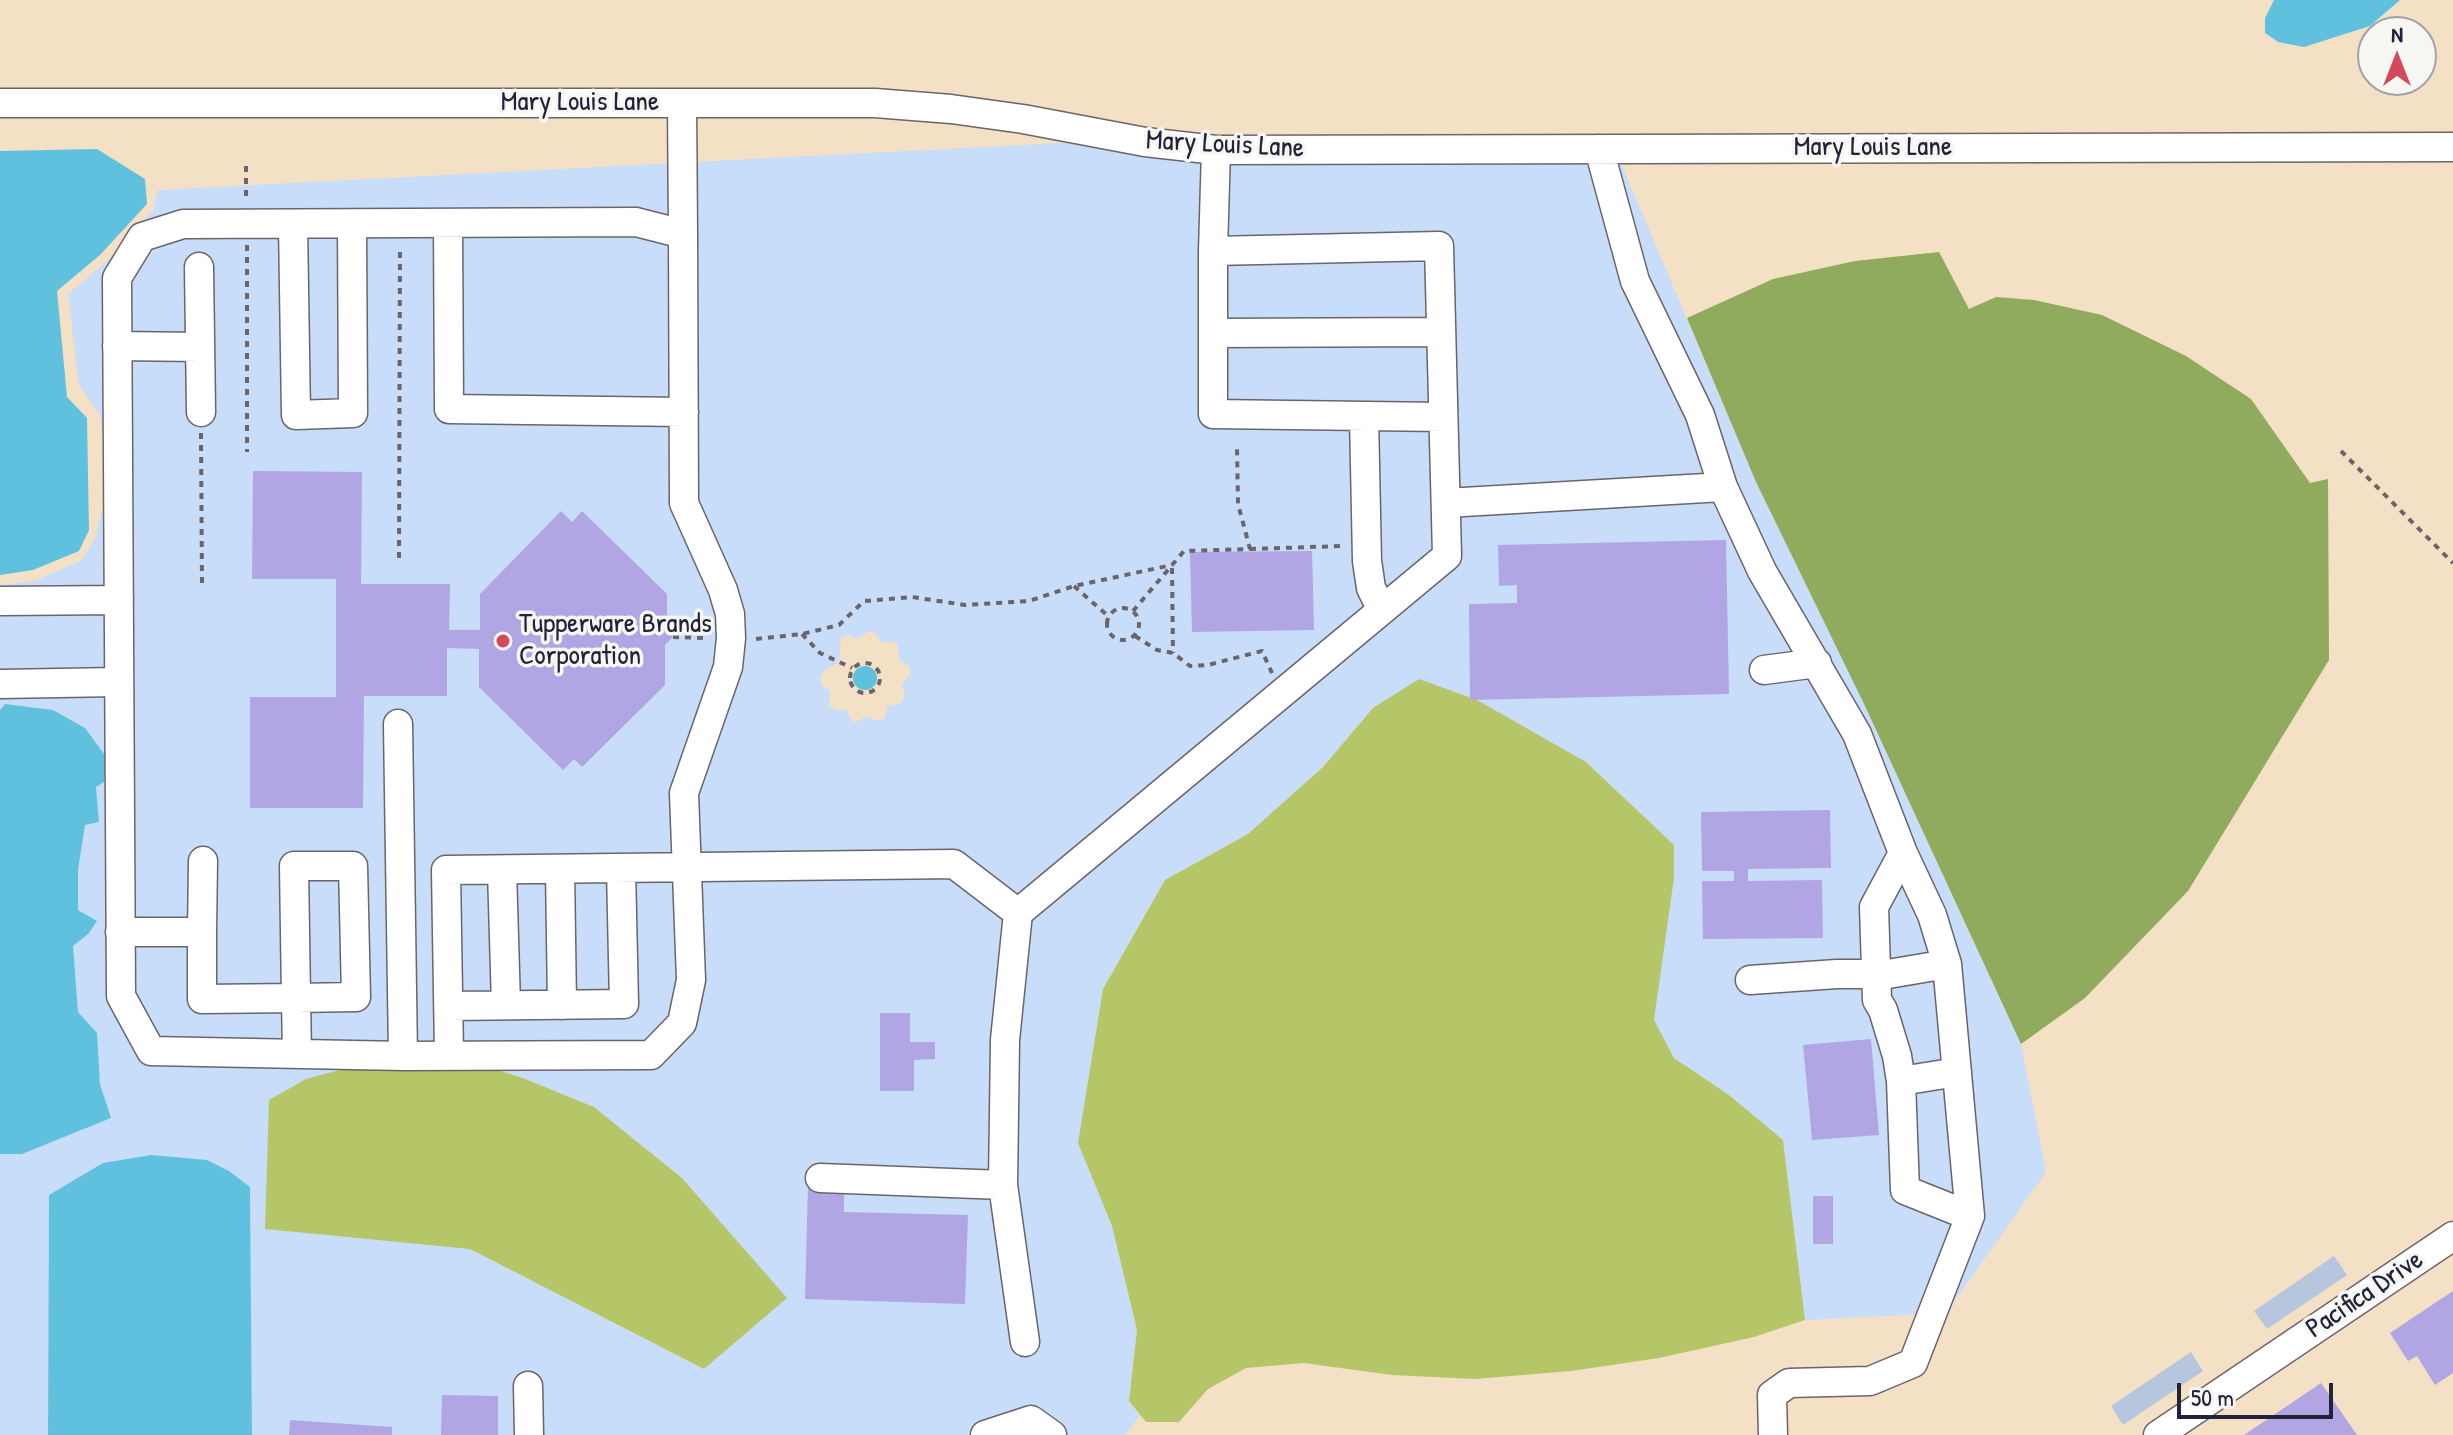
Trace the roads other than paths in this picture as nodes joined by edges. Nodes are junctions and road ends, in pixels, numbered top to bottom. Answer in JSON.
{"nodes":[{"id":1,"x":0,"y":103,"type":"edge"},
{"id":2,"x":682,"y":103,"type":"junction"},
{"id":3,"x":2453,"y":147,"type":"edge"},
{"id":4,"x":1599,"y":149,"type":"junction"},
{"id":5,"x":1216,"y":150,"type":"junction"},
{"id":6,"x":448,"y":223,"type":"junction"},
{"id":7,"x":293,"y":224,"type":"junction"},
{"id":8,"x":352,"y":224,"type":"junction"},
{"id":9,"x":683,"y":234,"type":"junction"},
{"id":10,"x":1213,"y":251,"type":"junction"},
{"id":11,"x":199,"y":267,"type":"dead end"},
{"id":12,"x":1441,"y":332,"type":"junction"},
{"id":13,"x":1213,"y":333,"type":"junction"},
{"id":14,"x":117,"y":346,"type":"junction"},
{"id":15,"x":200,"y":347,"type":"junction"},
{"id":16,"x":201,"y":412,"type":"road end"},
{"id":17,"x":684,"y":412,"type":"junction"},
{"id":18,"x":1364,"y":416,"type":"junction"},
{"id":19,"x":1443,"y":417,"type":"junction"},
{"id":20,"x":1723,"y":487,"type":"junction"},
{"id":21,"x":1446,"y":503,"type":"junction"},
{"id":22,"x":119,"y":600,"type":"junction"},
{"id":23,"x":0,"y":601,"type":"edge"},
{"id":24,"x":1382,"y":610,"type":"junction"},
{"id":25,"x":1817,"y":663,"type":"junction"},
{"id":26,"x":1764,"y":670,"type":"dead end"},
{"id":27,"x":117,"y":682,"type":"junction"},
{"id":28,"x":0,"y":684,"type":"edge"},
{"id":29,"x":398,"y":724,"type":"dead end"},
{"id":30,"x":1903,"y":853,"type":"junction"},
{"id":31,"x":203,"y":861,"type":"dead end"},
{"id":32,"x":560,"y":869,"type":"junction"},
{"id":33,"x":621,"y":869,"type":"junction"},
{"id":34,"x":687,"y":869,"type":"junction"},
{"id":35,"x":502,"y":870,"type":"junction"},
{"id":36,"x":1018,"y":913,"type":"junction"},
{"id":37,"x":120,"y":932,"type":"junction"},
{"id":38,"x":202,"y":932,"type":"junction"},
{"id":39,"x":1947,"y":964,"type":"junction"},
{"id":40,"x":1874,"y":974,"type":"junction"},
{"id":41,"x":1750,"y":980,"type":"dead end"},
{"id":42,"x":296,"y":998,"type":"junction"},
{"id":43,"x":506,"y":1005,"type":"junction"},
{"id":44,"x":562,"y":1005,"type":"junction"},
{"id":45,"x":449,"y":1006,"type":"junction"},
{"id":46,"x":297,"y":1054,"type":"junction"},
{"id":47,"x":449,"y":1055,"type":"junction"},
{"id":48,"x":403,"y":1056,"type":"junction"},
{"id":49,"x":1957,"y":1072,"type":"junction"},
{"id":50,"x":1901,"y":1081,"type":"junction"},
{"id":51,"x":820,"y":1178,"type":"dead end"},
{"id":52,"x":1003,"y":1185,"type":"junction"},
{"id":53,"x":1970,"y":1216,"type":"junction"},
{"id":54,"x":2453,"y":1236,"type":"edge"},
{"id":55,"x":1025,"y":1342,"type":"dead end"},
{"id":56,"x":528,"y":1386,"type":"dead end"},
{"id":57,"x":529,"y":1435,"type":"edge"},
{"id":58,"x":985,"y":1435,"type":"edge"},
{"id":59,"x":1052,"y":1435,"type":"edge"},
{"id":60,"x":1773,"y":1435,"type":"edge"},
{"id":61,"x":2158,"y":1435,"type":"edge"}],
"edges":[{"from":1,"to":2,"type":"street","name":"Mary Louis Lane"},
{"from":2,"to":5,"type":"street","name":"Mary Louis Lane"},
{"from":2,"to":9,"type":"street"},
{"from":3,"to":4,"type":"street","name":"Mary Louis Lane"},
{"from":4,"to":5,"type":"street","name":"Mary Louis Lane"},
{"from":4,"to":20,"type":"street"},
{"from":5,"to":10,"type":"street"},
{"from":6,"to":8,"type":"street"},
{"from":6,"to":9,"type":"street"},
{"from":6,"to":17,"type":"street"},
{"from":7,"to":8,"type":"street"},
{"from":7,"to":8,"type":"street"},
{"from":7,"to":14,"type":"street"},
{"from":9,"to":17,"type":"street"},
{"from":10,"to":12,"type":"street"},
{"from":10,"to":13,"type":"street"},
{"from":11,"to":15,"type":"street"},
{"from":12,"to":13,"type":"street"},
{"from":12,"to":19,"type":"street"},
{"from":13,"to":18,"type":"street"},
{"from":14,"to":15,"type":"street"},
{"from":14,"to":22,"type":"street"},
{"from":15,"to":16,"type":"street"},
{"from":17,"to":34,"type":"street"},
{"from":18,"to":19,"type":"street"},
{"from":18,"to":24,"type":"street"},
{"from":19,"to":21,"type":"street"},
{"from":20,"to":21,"type":"street"},
{"from":20,"to":25,"type":"street"},
{"from":21,"to":24,"type":"street"},
{"from":22,"to":23,"type":"street"},
{"from":22,"to":27,"type":"street"},
{"from":24,"to":36,"type":"street"},
{"from":25,"to":26,"type":"street"},
{"from":25,"to":30,"type":"street"},
{"from":27,"to":28,"type":"street"},
{"from":27,"to":37,"type":"street"},
{"from":29,"to":48,"type":"street"},
{"from":30,"to":39,"type":"street"},
{"from":30,"to":40,"type":"street"},
{"from":31,"to":38,"type":"street"},
{"from":32,"to":33,"type":"street"},
{"from":32,"to":35,"type":"street"},
{"from":32,"to":44,"type":"street"},
{"from":33,"to":34,"type":"street"},
{"from":33,"to":44,"type":"street"},
{"from":34,"to":36,"type":"street"},
{"from":34,"to":47,"type":"street"},
{"from":35,"to":43,"type":"street"},
{"from":35,"to":45,"type":"street"},
{"from":36,"to":52,"type":"street"},
{"from":37,"to":38,"type":"street"},
{"from":37,"to":46,"type":"street"},
{"from":38,"to":42,"type":"street"},
{"from":39,"to":40,"type":"street"},
{"from":39,"to":49,"type":"street"},
{"from":40,"to":41,"type":"street"},
{"from":40,"to":50,"type":"street"},
{"from":42,"to":42,"type":"street"},
{"from":42,"to":46,"type":"street"},
{"from":43,"to":44,"type":"street"},
{"from":43,"to":45,"type":"street"},
{"from":45,"to":47,"type":"street"},
{"from":46,"to":48,"type":"street"},
{"from":47,"to":48,"type":"street"},
{"from":49,"to":50,"type":"street"},
{"from":49,"to":53,"type":"street"},
{"from":50,"to":53,"type":"street"},
{"from":51,"to":52,"type":"street"},
{"from":52,"to":55,"type":"street"},
{"from":53,"to":60,"type":"street"},
{"from":54,"to":61,"type":"street","name":"Pacifica Drive"},
{"from":56,"to":57,"type":"street"},
{"from":58,"to":59,"type":"street"}]}
